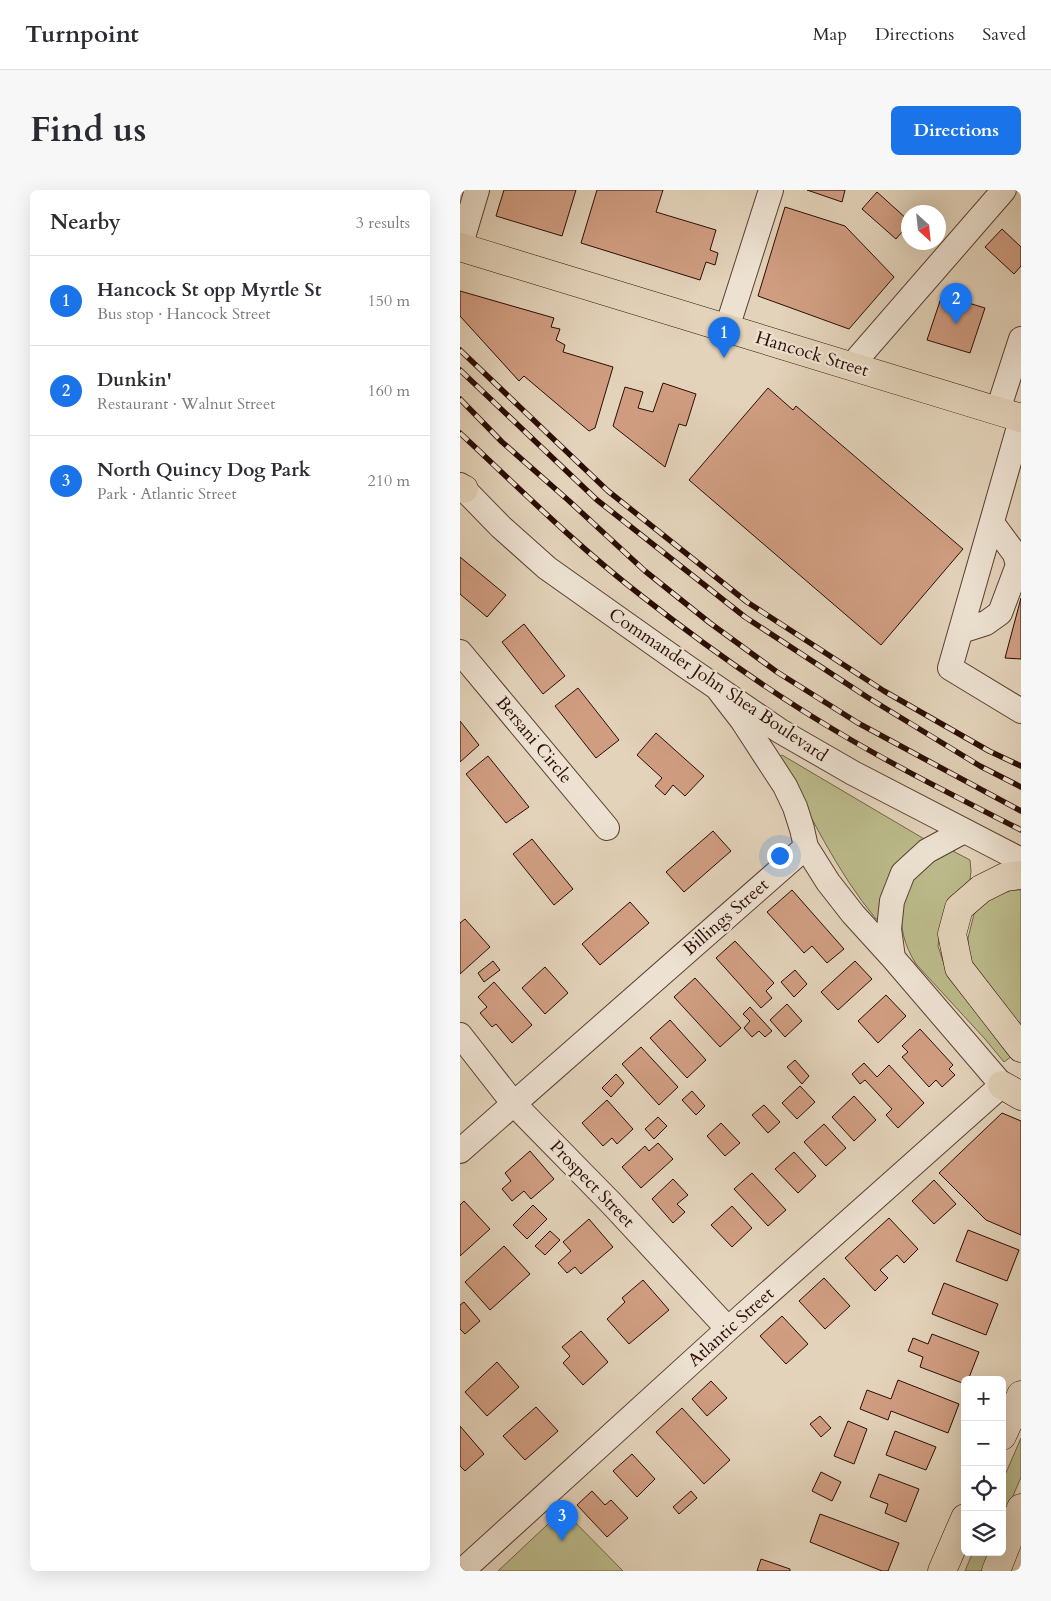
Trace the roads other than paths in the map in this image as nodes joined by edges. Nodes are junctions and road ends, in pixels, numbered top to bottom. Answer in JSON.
{"nodes":[{"id":1,"x":477,"y":190,"type":"edge"},
{"id":2,"x":771,"y":190,"type":"edge"},
{"id":3,"x":1004,"y":190,"type":"edge"},
{"id":4,"x":460,"y":247,"type":"edge"},
{"id":5,"x":727,"y":328,"type":"junction"},
{"id":6,"x":1021,"y":339,"type":"edge"},
{"id":7,"x":851,"y":366,"type":"junction"},
{"id":8,"x":1013,"y":416,"type":"edge"},
{"id":9,"x":1013,"y":480,"type":"edge"},
{"id":10,"x":461,"y":489,"type":"edge"},
{"id":11,"x":992,"y":522,"type":"junction"},
{"id":12,"x":961,"y":631,"type":"junction"},
{"id":13,"x":460,"y":652,"type":"edge"},
{"id":14,"x":718,"y":689,"type":"junction"},
{"id":15,"x":1021,"y":711,"type":"edge"},
{"id":16,"x":607,"y":828,"type":"dead end"},
{"id":17,"x":964,"y":831,"type":"junction"},
{"id":18,"x":806,"y":847,"type":"junction"},
{"id":19,"x":1021,"y":860,"type":"edge"},
{"id":20,"x":1021,"y":875,"type":"edge"},
{"id":21,"x":893,"y":958,"type":"junction"},
{"id":22,"x":460,"y":1035,"type":"edge"},
{"id":23,"x":1021,"y":1048,"type":"edge"},
{"id":24,"x":1012,"y":1090,"type":"edge"},
{"id":25,"x":514,"y":1104,"type":"junction"},
{"id":26,"x":460,"y":1151,"type":"edge"},
{"id":27,"x":728,"y":1329,"type":"junction"},
{"id":28,"x":1021,"y":1395,"type":"edge"},
{"id":29,"x":1006,"y":1427,"type":"edge"},
{"id":30,"x":1021,"y":1508,"type":"edge"},
{"id":31,"x":961,"y":1527,"type":"edge"},
{"id":32,"x":462,"y":1571,"type":"edge"},
{"id":33,"x":942,"y":1571,"type":"edge"},
{"id":34,"x":996,"y":1571,"type":"edge"}],
"edges":[{"from":1,"to":4,"type":"street"},
{"from":2,"to":5,"type":"street"},
{"from":3,"to":7,"type":"street"},
{"from":4,"to":5,"type":"main road","name":"Hancock Street"},
{"from":5,"to":7,"type":"main road","name":"Hancock Street"},
{"from":6,"to":8,"type":"street"},
{"from":7,"to":8,"type":"main road","name":"Hancock Street"},
{"from":8,"to":9,"type":"street"},
{"from":9,"to":11,"type":"street"},
{"from":10,"to":14,"type":"street","name":"Commander John Shea Boulevard"},
{"from":11,"to":12,"type":"street"},
{"from":11,"to":12,"type":"street"},
{"from":12,"to":15,"type":"street"},
{"from":13,"to":16,"type":"street","name":"Bersani Circle"},
{"from":14,"to":17,"type":"street","name":"Commander John Shea Boulevard"},
{"from":14,"to":18,"type":"street"},
{"from":17,"to":19,"type":"street","name":"Commander John Shea Boulevard"},
{"from":17,"to":21,"type":"street"},
{"from":18,"to":21,"type":"street"},
{"from":18,"to":25,"type":"street","name":"Billings Street"},
{"from":20,"to":23,"type":"main road"},
{"from":21,"to":24,"type":"street"},
{"from":22,"to":25,"type":"street","name":"Prospect Street"},
{"from":24,"to":27,"type":"street","name":"Atlantic Street"},
{"from":25,"to":26,"type":"street","name":"Billings Street"},
{"from":25,"to":27,"type":"street","name":"Prospect Street"},
{"from":27,"to":32,"type":"street","name":"Atlantic Street"},
{"from":28,"to":29,"type":"main road"},
{"from":30,"to":34,"type":"main road"},
{"from":31,"to":33,"type":"main road"}]}
